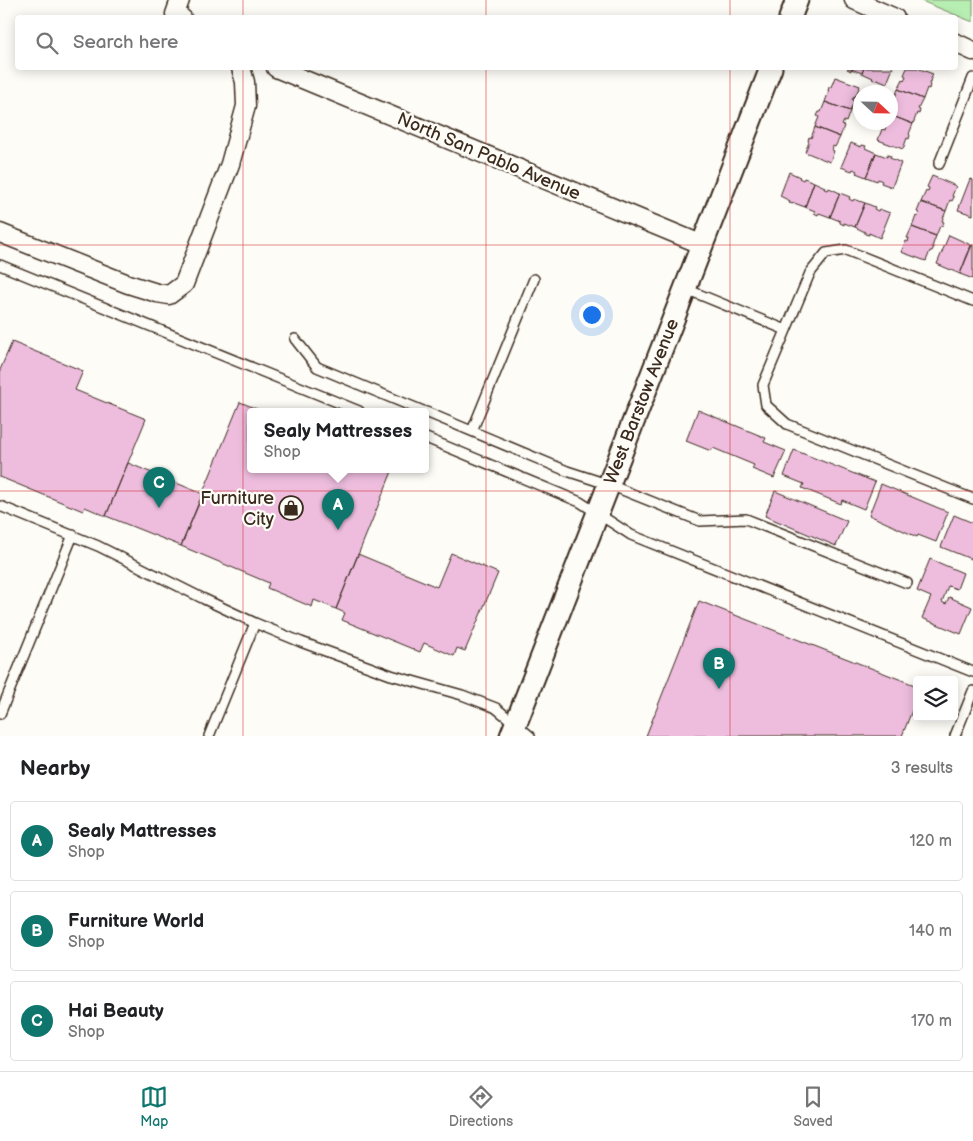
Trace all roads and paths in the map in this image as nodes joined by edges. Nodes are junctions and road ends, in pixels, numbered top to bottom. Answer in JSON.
{"nodes":[{"id":1,"x":180,"y":0,"type":"edge"},
{"id":2,"x":797,"y":0,"type":"edge"},
{"id":3,"x":854,"y":0,"type":"edge"},
{"id":4,"x":177,"y":15,"type":"edge"},
{"id":5,"x":791,"y":15,"type":"edge"},
{"id":6,"x":888,"y":15,"type":"edge"},
{"id":7,"x":958,"y":44,"type":"edge"},
{"id":8,"x":973,"y":51,"type":"edge"},
{"id":9,"x":242,"y":70,"type":"edge"},
{"id":10,"x":281,"y":70,"type":"edge"},
{"id":11,"x":770,"y":70,"type":"edge"},
{"id":12,"x":973,"y":78,"type":"edge"},
{"id":13,"x":939,"y":164,"type":"dead end"},
{"id":14,"x":0,"y":233,"type":"edge"},
{"id":15,"x":703,"y":245,"type":"junction"},
{"id":16,"x":0,"y":264,"type":"edge"},
{"id":17,"x":534,"y":279,"type":"dead end"},
{"id":18,"x":686,"y":289,"type":"junction"},
{"id":19,"x":973,"y":301,"type":"edge"},
{"id":20,"x":786,"y":330,"type":"junction"},
{"id":21,"x":295,"y":339,"type":"dead end"},
{"id":22,"x":352,"y":408,"type":"edge"},
{"id":23,"x":414,"y":408,"type":"edge"},
{"id":24,"x":429,"y":414,"type":"edge"},
{"id":25,"x":472,"y":431,"type":"junction"},
{"id":26,"x":429,"y":439,"type":"edge"},
{"id":27,"x":610,"y":485,"type":"junction"},
{"id":28,"x":973,"y":499,"type":"edge"},
{"id":29,"x":0,"y":506,"type":"edge"},
{"id":30,"x":598,"y":514,"type":"junction"},
{"id":31,"x":73,"y":535,"type":"junction"},
{"id":32,"x":907,"y":584,"type":"dead end"},
{"id":33,"x":255,"y":623,"type":"junction"},
{"id":34,"x":973,"y":672,"type":"edge"},
{"id":35,"x":973,"y":691,"type":"edge"},
{"id":36,"x":0,"y":714,"type":"edge"},
{"id":37,"x":519,"y":732,"type":"edge"},
{"id":38,"x":209,"y":736,"type":"edge"},
{"id":39,"x":955,"y":736,"type":"edge"}],
"edges":[{"from":1,"to":4,"type":"street"},
{"from":2,"to":5,"type":"street"},
{"from":3,"to":6,"type":"street"},
{"from":7,"to":8,"type":"street"},
{"from":9,"to":14,"type":"street"},
{"from":10,"to":15,"type":"street","name":"North San Pablo Avenue"},
{"from":11,"to":15,"type":"street","name":"West Barstow Avenue"},
{"from":12,"to":13,"type":"lane"},
{"from":15,"to":18,"type":"street","name":"West Barstow Avenue"},
{"from":16,"to":22,"type":"lane"},
{"from":17,"to":25,"type":"lane"},
{"from":18,"to":20,"type":"lane"},
{"from":18,"to":27,"type":"street","name":"West Barstow Avenue"},
{"from":19,"to":20,"type":"lane"},
{"from":20,"to":28,"type":"lane"},
{"from":21,"to":23,"type":"lane"},
{"from":24,"to":25,"type":"lane"},
{"from":25,"to":27,"type":"lane"},
{"from":26,"to":30,"type":"lane"},
{"from":27,"to":30,"type":"street","name":"West Barstow Avenue"},
{"from":27,"to":32,"type":"lane"},
{"from":29,"to":31,"type":"lane"},
{"from":30,"to":34,"type":"lane"},
{"from":30,"to":37,"type":"street","name":"West Barstow Avenue"},
{"from":31,"to":33,"type":"lane"},
{"from":31,"to":36,"type":"lane"},
{"from":33,"to":37,"type":"lane"},
{"from":33,"to":38,"type":"lane"},
{"from":35,"to":39,"type":"lane"}]}
